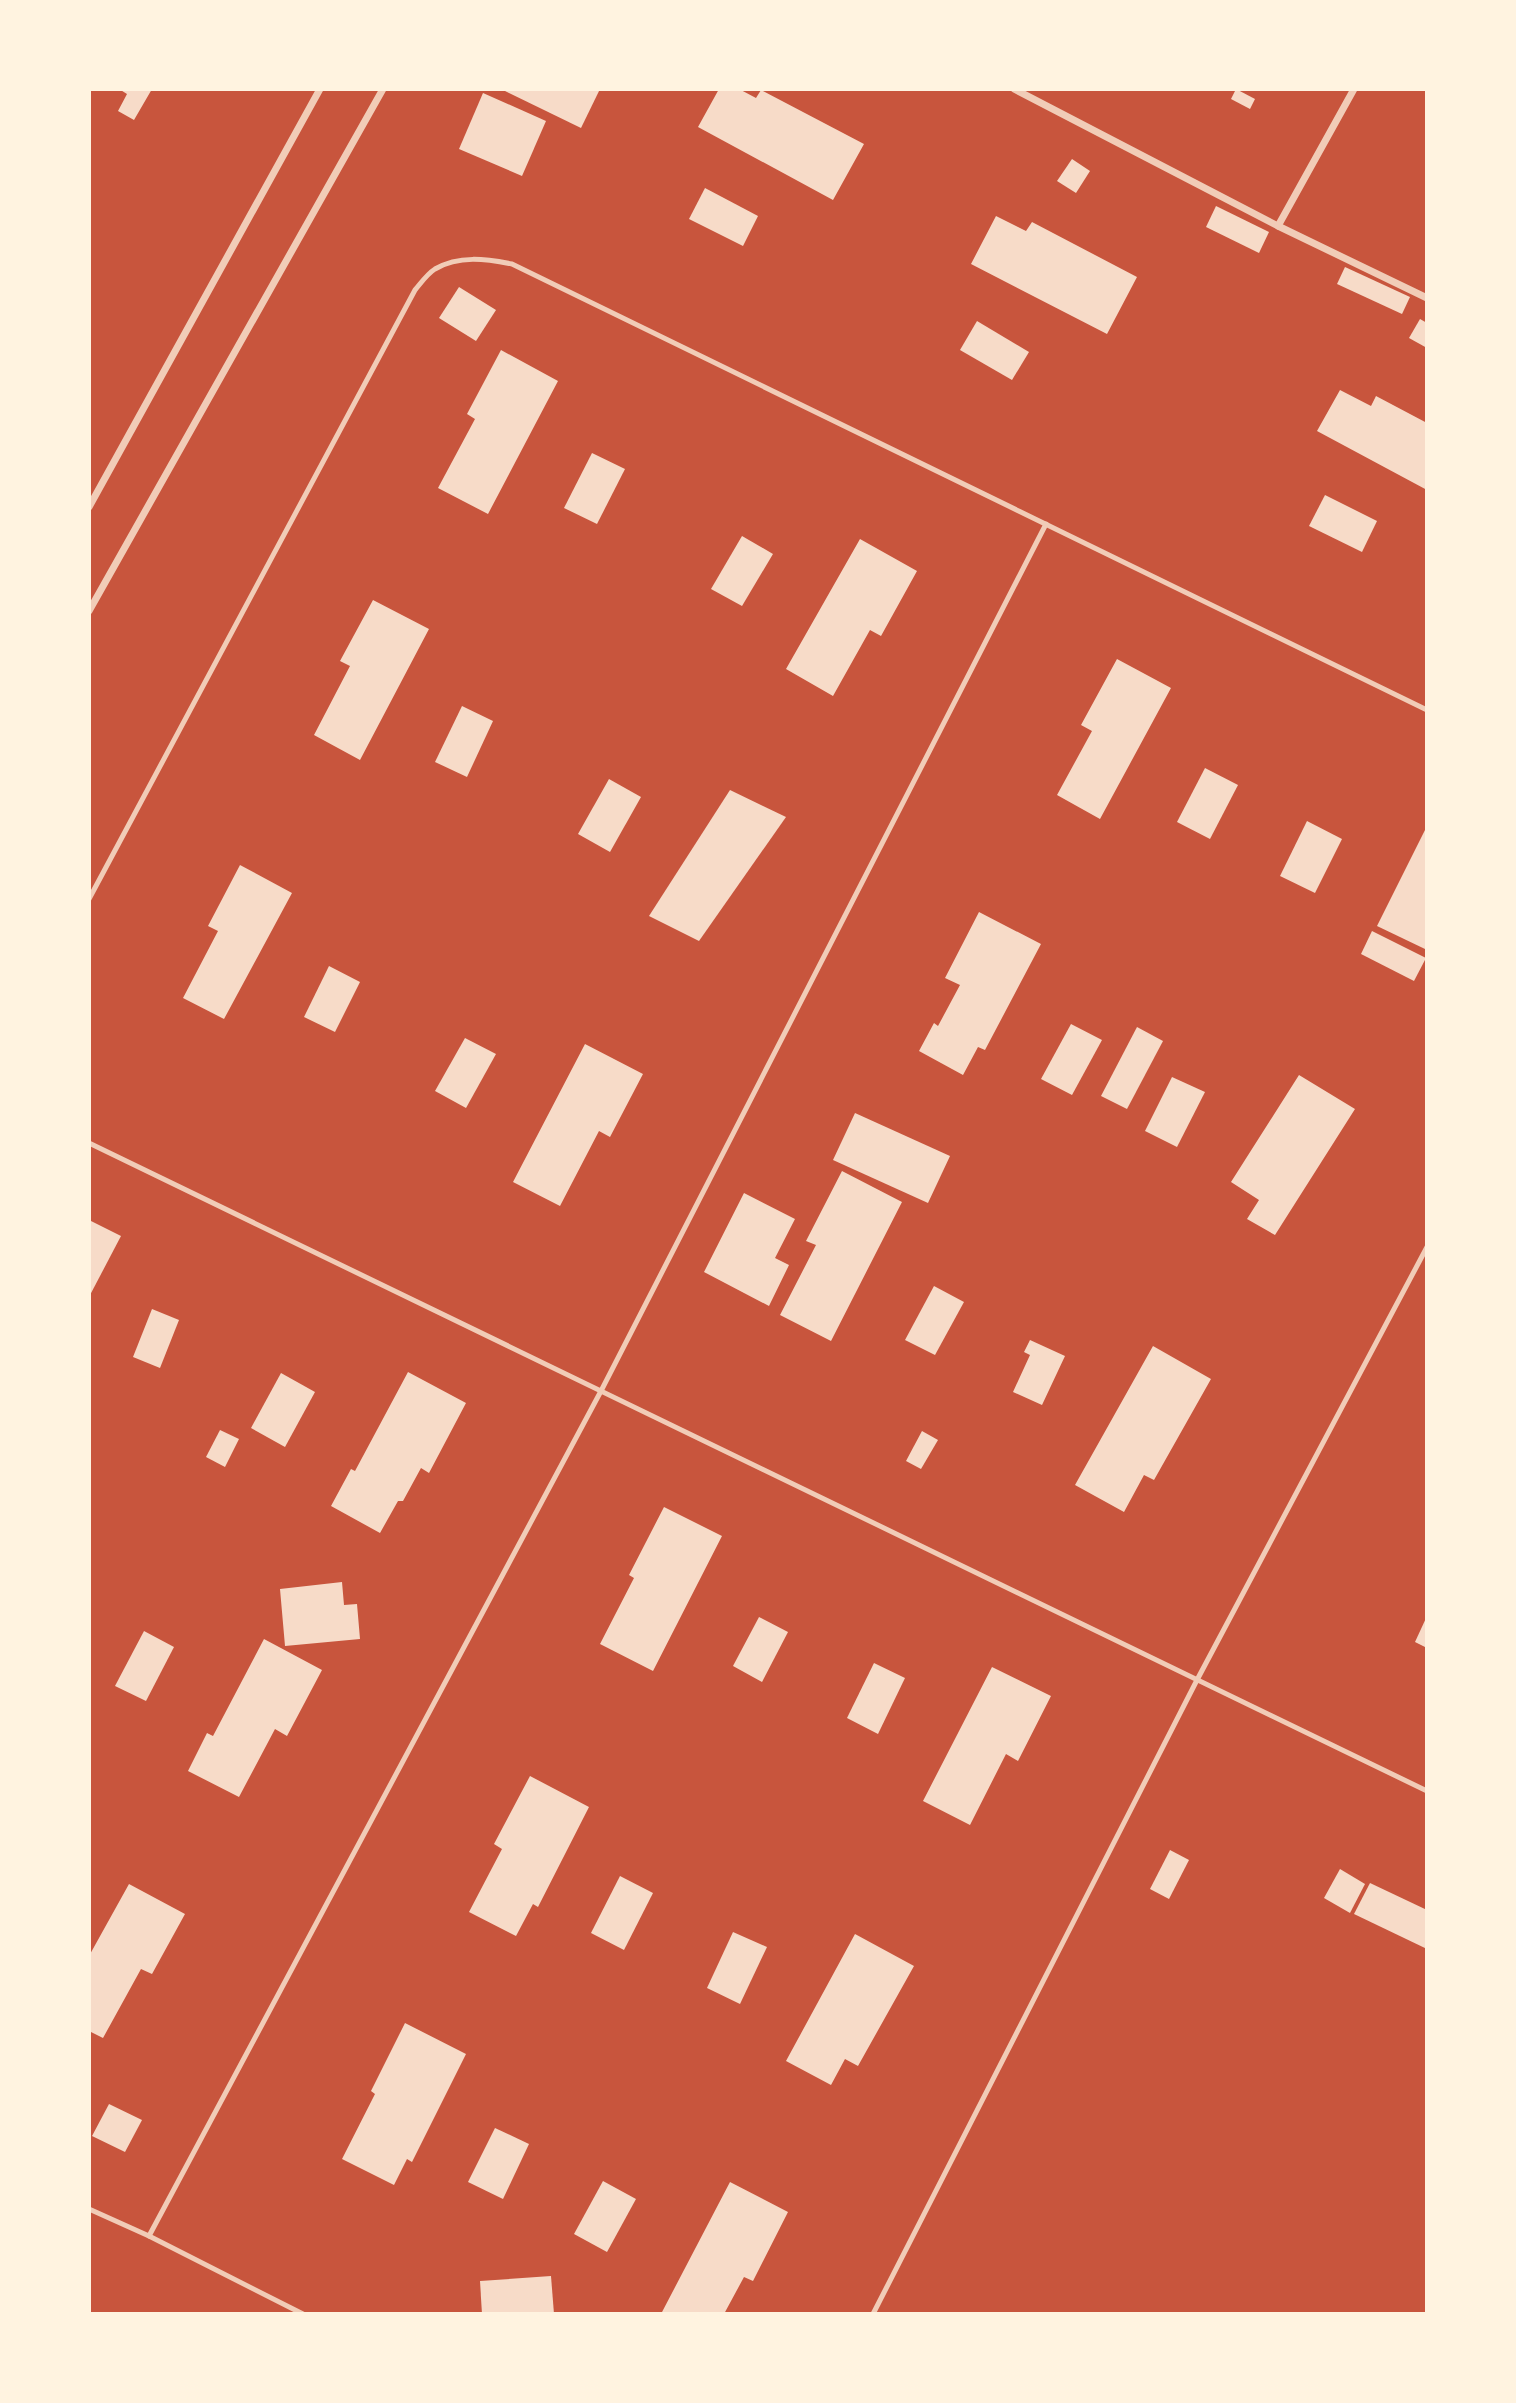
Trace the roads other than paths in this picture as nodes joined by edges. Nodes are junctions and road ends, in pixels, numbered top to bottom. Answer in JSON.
{"nodes":[{"id":1,"x":320,"y":89,"type":"edge"},
{"id":2,"x":383,"y":89,"type":"edge"},
{"id":3,"x":1014,"y":89,"type":"edge"},
{"id":4,"x":1354,"y":89,"type":"edge"},
{"id":5,"x":1278,"y":226,"type":"junction"},
{"id":6,"x":1427,"y":298,"type":"edge"},
{"id":7,"x":89,"y":507,"type":"edge"},
{"id":8,"x":1046,"y":524,"type":"junction"},
{"id":9,"x":89,"y":611,"type":"edge"},
{"id":10,"x":1427,"y":710,"type":"edge"},
{"id":11,"x":89,"y":900,"type":"edge"},
{"id":12,"x":89,"y":1143,"type":"edge"},
{"id":13,"x":1427,"y":1247,"type":"edge"},
{"id":14,"x":601,"y":1391,"type":"junction"},
{"id":15,"x":1197,"y":1680,"type":"junction"},
{"id":16,"x":1427,"y":1791,"type":"edge"},
{"id":17,"x":89,"y":2208,"type":"edge"},
{"id":18,"x":149,"y":2236,"type":"junction"},
{"id":19,"x":303,"y":2314,"type":"edge"},
{"id":20,"x":873,"y":2314,"type":"edge"}],
"edges":[{"from":1,"to":7,"type":"street"},
{"from":2,"to":9,"type":"street"},
{"from":3,"to":5,"type":"street"},
{"from":4,"to":5,"type":"street"},
{"from":5,"to":6,"type":"street"},
{"from":8,"to":10,"type":"lane"},
{"from":8,"to":11,"type":"lane"},
{"from":8,"to":14,"type":"lane"},
{"from":12,"to":14,"type":"lane"},
{"from":13,"to":15,"type":"lane"},
{"from":14,"to":15,"type":"lane"},
{"from":14,"to":18,"type":"lane"},
{"from":15,"to":16,"type":"lane"},
{"from":15,"to":20,"type":"lane"},
{"from":17,"to":18,"type":"lane"},
{"from":18,"to":19,"type":"lane"}]}
